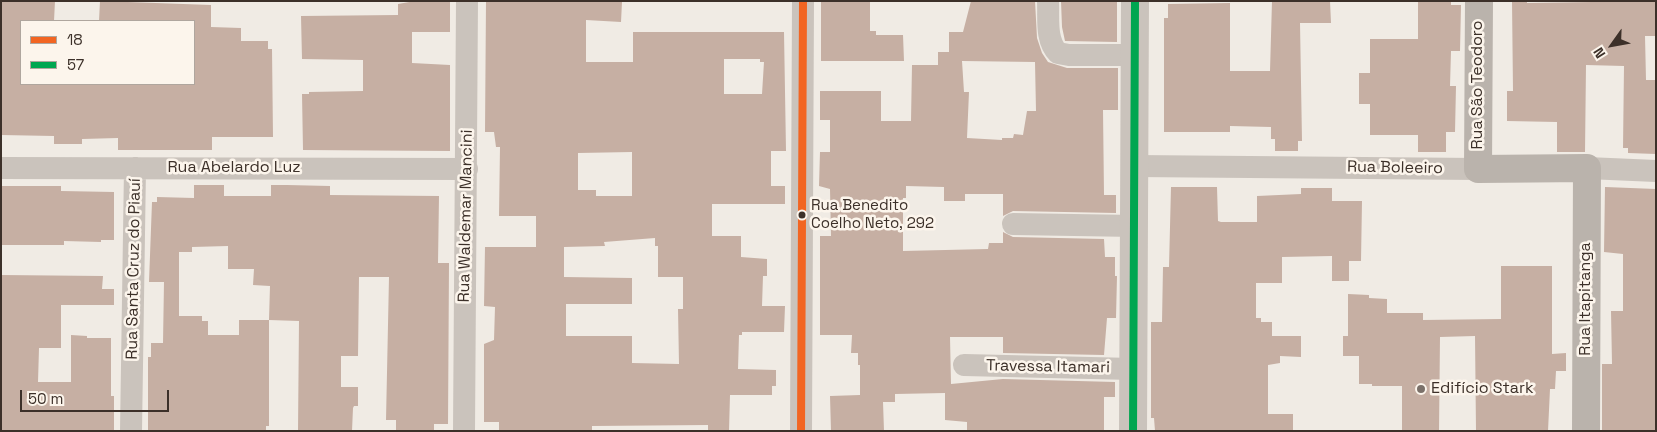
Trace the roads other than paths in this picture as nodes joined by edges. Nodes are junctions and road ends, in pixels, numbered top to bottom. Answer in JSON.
{"nodes":[{"id":1,"x":467,"y":1,"type":"edge"},
{"id":2,"x":803,"y":1,"type":"edge"},
{"id":3,"x":1048,"y":1,"type":"edge"},
{"id":4,"x":1135,"y":1,"type":"edge"},
{"id":5,"x":1479,"y":1,"type":"edge"},
{"id":6,"x":1134,"y":55,"type":"junction"},
{"id":7,"x":1135,"y":166,"type":"junction"},
{"id":8,"x":1,"y":168,"type":"edge"},
{"id":9,"x":135,"y":168,"type":"junction"},
{"id":10,"x":1587,"y":168,"type":"junction"},
{"id":11,"x":467,"y":169,"type":"junction"},
{"id":12,"x":1478,"y":169,"type":"junction"},
{"id":13,"x":1656,"y":171,"type":"edge"},
{"id":14,"x":1013,"y":224,"type":"dead end"},
{"id":15,"x":1134,"y":226,"type":"junction"},
{"id":16,"x":964,"y":365,"type":"dead end"},
{"id":17,"x":1133,"y":369,"type":"junction"},
{"id":18,"x":131,"y":431,"type":"edge"},
{"id":19,"x":464,"y":431,"type":"edge"},
{"id":20,"x":801,"y":431,"type":"edge"},
{"id":21,"x":1133,"y":431,"type":"edge"},
{"id":22,"x":1586,"y":431,"type":"edge"}],
"edges":[{"from":1,"to":11,"type":"street","name":"Rua Waldemar Mancini"},
{"from":2,"to":20,"type":"street"},
{"from":3,"to":6,"type":"street"},
{"from":4,"to":6,"type":"street"},
{"from":5,"to":12,"type":"main road","name":"Rua São Teodoro"},
{"from":6,"to":7,"type":"street"},
{"from":7,"to":12,"type":"street","name":"Rua Boleeiro"},
{"from":7,"to":15,"type":"street"},
{"from":8,"to":9,"type":"street","name":"Rua Abelardo Luz"},
{"from":9,"to":11,"type":"street","name":"Rua Abelardo Luz"},
{"from":9,"to":18,"type":"street","name":"Rua Santa Cruz do Piauí"},
{"from":10,"to":12,"type":"main road","name":"Rua Boleeiro"},
{"from":10,"to":13,"type":"street","name":"Rua Boleeiro"},
{"from":10,"to":22,"type":"main road","name":"Rua Itapitanga"},
{"from":11,"to":19,"type":"street","name":"Rua Waldemar Mancini"},
{"from":14,"to":15,"type":"street"},
{"from":15,"to":17,"type":"street"},
{"from":16,"to":17,"type":"street","name":"Travessa Itamari"},
{"from":17,"to":21,"type":"street"}]}
